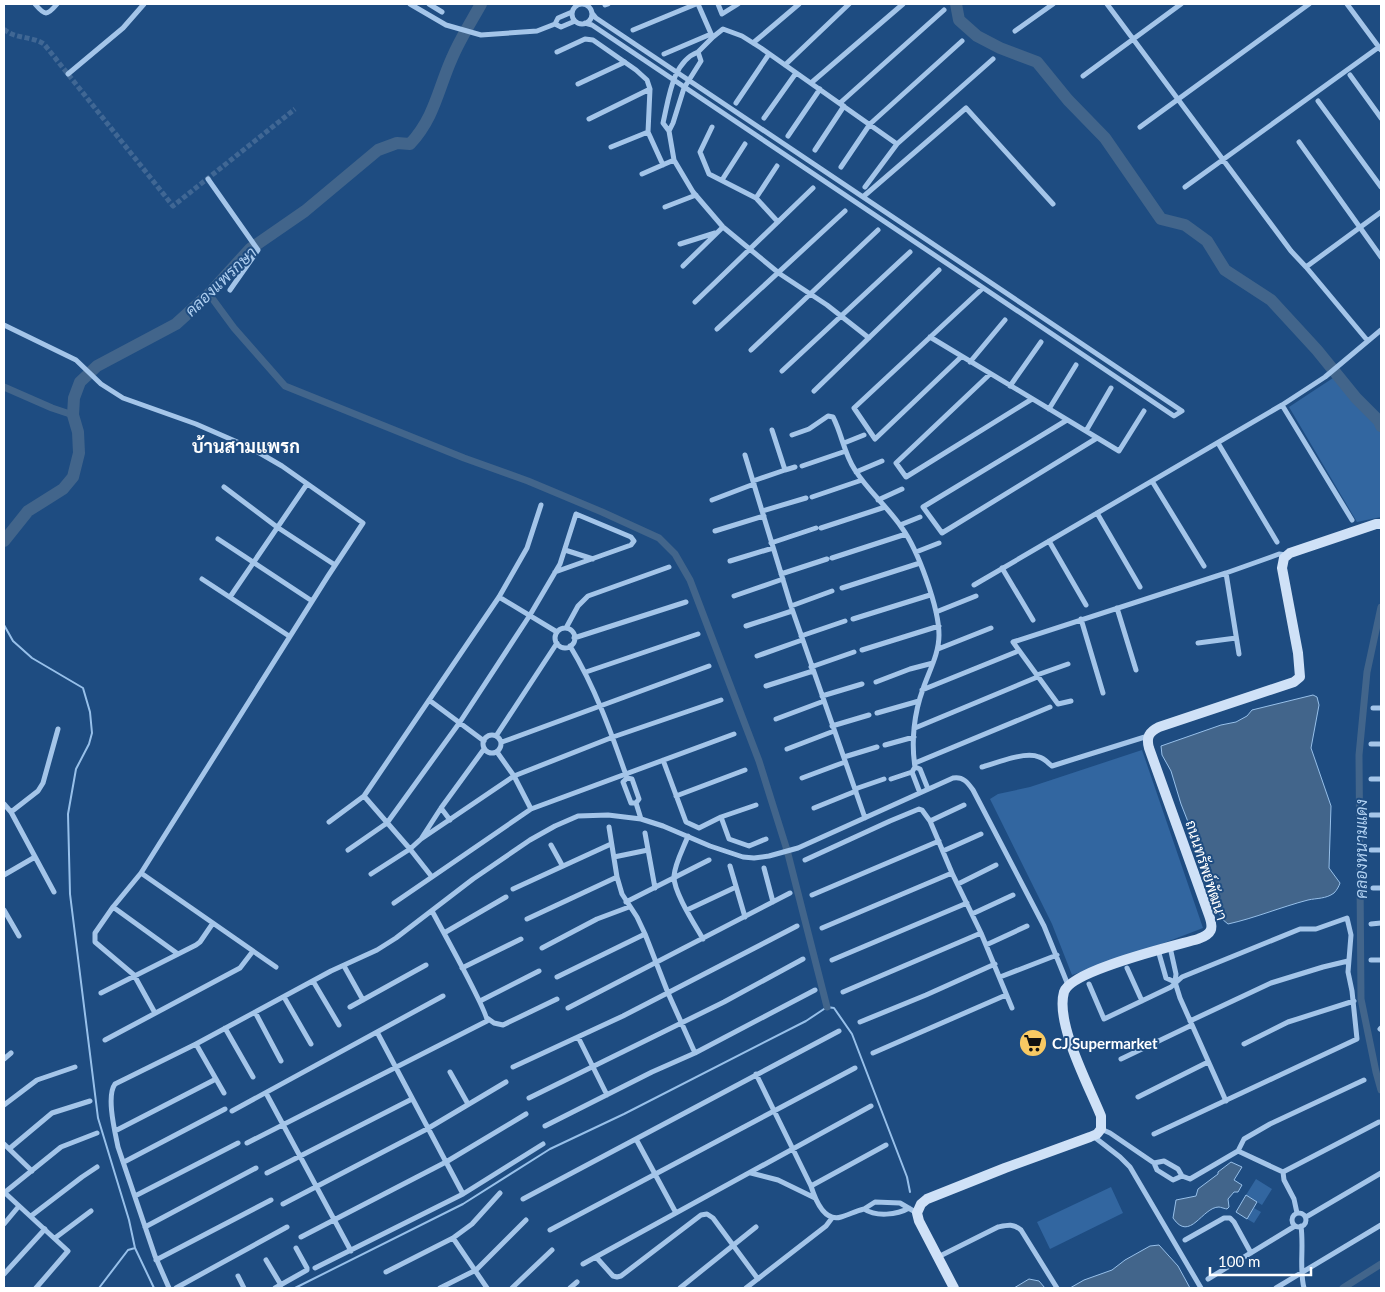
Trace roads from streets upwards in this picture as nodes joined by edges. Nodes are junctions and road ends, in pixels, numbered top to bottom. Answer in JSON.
{"nodes":[{"id":1,"x":35,"y":4,"type":"edge"},
{"id":2,"x":57,"y":4,"type":"edge"},
{"id":3,"x":144,"y":4,"type":"edge"},
{"id":4,"x":410,"y":4,"type":"edge"},
{"id":5,"x":429,"y":4,"type":"edge"},
{"id":6,"x":577,"y":4,"type":"edge"},
{"id":7,"x":697,"y":4,"type":"edge"},
{"id":8,"x":718,"y":4,"type":"edge"},
{"id":9,"x":738,"y":4,"type":"edge"},
{"id":10,"x":799,"y":4,"type":"edge"},
{"id":11,"x":849,"y":4,"type":"edge"},
{"id":12,"x":903,"y":4,"type":"edge"},
{"id":13,"x":1053,"y":4,"type":"edge"},
{"id":14,"x":1107,"y":4,"type":"edge"},
{"id":15,"x":1180,"y":4,"type":"edge"},
{"id":16,"x":1310,"y":4,"type":"edge"},
{"id":17,"x":1347,"y":4,"type":"edge"},
{"id":18,"x":944,"y":10,"type":"dead end"},
{"id":19,"x":442,"y":12,"type":"dead end"},
{"id":20,"x":572,"y":12,"type":"junction"},
{"id":21,"x":592,"y":13,"type":"junction"},
{"id":22,"x":575,"y":21,"type":"junction"},
{"id":23,"x":585,"y":23,"type":"junction"},
{"id":24,"x":555,"y":24,"type":"junction"},
{"id":25,"x":633,"y":30,"type":"dead end"},
{"id":26,"x":1015,"y":32,"type":"dead end"},
{"id":27,"x":712,"y":35,"type":"junction"},
{"id":28,"x":1133,"y":39,"type":"junction"},
{"id":29,"x":962,"y":41,"type":"dead end"},
{"id":30,"x":753,"y":43,"type":"junction"},
{"id":31,"x":1380,"y":48,"type":"edge"},
{"id":32,"x":556,"y":52,"type":"dead end"},
{"id":33,"x":698,"y":52,"type":"junction"},
{"id":34,"x":664,"y":54,"type":"dead end"},
{"id":35,"x":769,"y":54,"type":"junction"},
{"id":36,"x":993,"y":58,"type":"dead end"},
{"id":37,"x":625,"y":62,"type":"junction"},
{"id":38,"x":785,"y":64,"type":"junction"},
{"id":39,"x":678,"y":72,"type":"junction"},
{"id":40,"x":796,"y":73,"type":"junction"},
{"id":41,"x":68,"y":74,"type":"dead end"},
{"id":42,"x":1350,"y":75,"type":"dead end"},
{"id":43,"x":1083,"y":76,"type":"dead end"},
{"id":44,"x":674,"y":80,"type":"junction"},
{"id":45,"x":689,"y":80,"type":"junction"},
{"id":46,"x":811,"y":83,"type":"junction"},
{"id":47,"x":578,"y":84,"type":"dead end"},
{"id":48,"x":650,"y":88,"type":"junction"},
{"id":49,"x":684,"y":88,"type":"junction"},
{"id":50,"x":820,"y":89,"type":"junction"},
{"id":51,"x":1177,"y":100,"type":"junction"},
{"id":52,"x":1318,"y":101,"type":"dead end"},
{"id":53,"x":736,"y":103,"type":"dead end"},
{"id":54,"x":842,"y":104,"type":"junction"},
{"id":55,"x":764,"y":118,"type":"dead end"},
{"id":56,"x":1381,"y":118,"type":"edge"},
{"id":57,"x":589,"y":119,"type":"dead end"},
{"id":58,"x":870,"y":124,"type":"junction"},
{"id":59,"x":712,"y":127,"type":"dead end"},
{"id":60,"x":1140,"y":127,"type":"dead end"},
{"id":61,"x":648,"y":132,"type":"junction"},
{"id":62,"x":669,"y":132,"type":"junction"},
{"id":63,"x":788,"y":136,"type":"dead end"},
{"id":64,"x":1299,"y":142,"type":"dead end"},
{"id":65,"x":745,"y":144,"type":"dead end"},
{"id":66,"x":897,"y":144,"type":"junction"},
{"id":67,"x":611,"y":148,"type":"dead end"},
{"id":68,"x":815,"y":150,"type":"dead end"},
{"id":69,"x":802,"y":156,"type":"junction"},
{"id":70,"x":674,"y":160,"type":"junction"},
{"id":71,"x":1222,"y":160,"type":"junction"},
{"id":72,"x":798,"y":164,"type":"junction"},
{"id":73,"x":663,"y":165,"type":"junction"},
{"id":74,"x":777,"y":166,"type":"dead end"},
{"id":75,"x":841,"y":168,"type":"dead end"},
{"id":76,"x":642,"y":174,"type":"dead end"},
{"id":77,"x":208,"y":178,"type":"dead end"},
{"id":78,"x":722,"y":180,"type":"junction"},
{"id":79,"x":865,"y":187,"type":"dead end"},
{"id":80,"x":1185,"y":187,"type":"dead end"},
{"id":81,"x":1381,"y":187,"type":"edge"},
{"id":82,"x":814,"y":188,"type":"dead end"},
{"id":83,"x":696,"y":195,"type":"junction"},
{"id":84,"x":864,"y":196,"type":"junction"},
{"id":85,"x":756,"y":198,"type":"junction"},
{"id":86,"x":1053,"y":204,"type":"dead end"},
{"id":87,"x":665,"y":207,"type":"dead end"},
{"id":88,"x":845,"y":211,"type":"dead end"},
{"id":89,"x":1381,"y":212,"type":"edge"},
{"id":90,"x":778,"y":222,"type":"junction"},
{"id":91,"x":723,"y":227,"type":"junction"},
{"id":92,"x":1360,"y":228,"type":"junction"},
{"id":93,"x":878,"y":230,"type":"dead end"},
{"id":94,"x":718,"y":232,"type":"junction"},
{"id":95,"x":680,"y":244,"type":"dead end"},
{"id":96,"x":750,"y":249,"type":"junction"},
{"id":97,"x":910,"y":252,"type":"dead end"},
{"id":98,"x":1381,"y":257,"type":"edge"},
{"id":99,"x":683,"y":266,"type":"dead end"},
{"id":100,"x":1306,"y":268,"type":"junction"},
{"id":101,"x":939,"y":270,"type":"dead end"},
{"id":102,"x":778,"y":273,"type":"junction"},
{"id":103,"x":982,"y":288,"type":"junction"},
{"id":104,"x":230,"y":290,"type":"dead end"},
{"id":105,"x":810,"y":294,"type":"junction"},
{"id":106,"x":695,"y":302,"type":"dead end"},
{"id":107,"x":841,"y":316,"type":"junction"},
{"id":108,"x":1005,"y":320,"type":"dead end"},
{"id":109,"x":4,"y":325,"type":"edge"},
{"id":110,"x":717,"y":329,"type":"dead end"},
{"id":111,"x":1381,"y":330,"type":"edge"},
{"id":112,"x":930,"y":337,"type":"junction"},
{"id":113,"x":869,"y":338,"type":"junction"},
{"id":114,"x":1367,"y":340,"type":"junction"},
{"id":115,"x":1041,"y":342,"type":"dead end"},
{"id":116,"x":751,"y":350,"type":"dead end"},
{"id":117,"x":961,"y":356,"type":"junction"},
{"id":118,"x":970,"y":362,"type":"junction"},
{"id":119,"x":1076,"y":365,"type":"dead end"},
{"id":120,"x":782,"y":370,"type":"dead end"},
{"id":121,"x":990,"y":374,"type":"junction"},
{"id":122,"x":1010,"y":386,"type":"junction"},
{"id":123,"x":1111,"y":388,"type":"dead end"},
{"id":124,"x":814,"y":391,"type":"dead end"},
{"id":125,"x":1032,"y":399,"type":"junction"},
{"id":126,"x":1282,"y":405,"type":"junction"},
{"id":127,"x":1049,"y":409,"type":"junction"},
{"id":128,"x":1144,"y":411,"type":"dead end"},
{"id":129,"x":1068,"y":420,"type":"junction"},
{"id":130,"x":772,"y":430,"type":"dead end"},
{"id":131,"x":1086,"y":431,"type":"junction"},
{"id":132,"x":792,"y":434,"type":"dead end"},
{"id":133,"x":864,"y":435,"type":"dead end"},
{"id":134,"x":1097,"y":438,"type":"junction"},
{"id":135,"x":844,"y":443,"type":"junction"},
{"id":136,"x":1218,"y":443,"type":"junction"},
{"id":137,"x":846,"y":451,"type":"junction"},
{"id":138,"x":745,"y":455,"type":"dead end"},
{"id":139,"x":882,"y":461,"type":"dead end"},
{"id":140,"x":802,"y":466,"type":"dead end"},
{"id":141,"x":795,"y":467,"type":"dead end"},
{"id":142,"x":784,"y":470,"type":"junction"},
{"id":143,"x":856,"y":472,"type":"junction"},
{"id":144,"x":862,"y":480,"type":"junction"},
{"id":145,"x":1152,"y":480,"type":"junction"},
{"id":146,"x":754,"y":483,"type":"junction"},
{"id":147,"x":307,"y":484,"type":"junction"},
{"id":148,"x":224,"y":487,"type":"dead end"},
{"id":149,"x":902,"y":489,"type":"dead end"},
{"id":150,"x":712,"y":500,"type":"dead end"},
{"id":151,"x":878,"y":500,"type":"junction"},
{"id":152,"x":541,"y":505,"type":"dead end"},
{"id":153,"x":885,"y":507,"type":"junction"},
{"id":154,"x":763,"y":513,"type":"junction"},
{"id":155,"x":1097,"y":513,"type":"junction"},
{"id":156,"x":920,"y":516,"type":"dead end"},
{"id":157,"x":1352,"y":520,"type":"dead end"},
{"id":158,"x":1381,"y":524,"type":"edge"},
{"id":159,"x":900,"y":525,"type":"junction"},
{"id":160,"x":277,"y":527,"type":"junction"},
{"id":161,"x":715,"y":531,"type":"dead end"},
{"id":162,"x":906,"y":534,"type":"junction"},
{"id":163,"x":218,"y":539,"type":"dead end"},
{"id":164,"x":1049,"y":541,"type":"junction"},
{"id":165,"x":1277,"y":542,"type":"dead end"},
{"id":166,"x":939,"y":543,"type":"dead end"},
{"id":167,"x":772,"y":545,"type":"junction"},
{"id":168,"x":565,"y":550,"type":"junction"},
{"id":169,"x":916,"y":552,"type":"junction"},
{"id":170,"x":1287,"y":555,"type":"junction"},
{"id":171,"x":593,"y":559,"type":"junction"},
{"id":172,"x":730,"y":561,"type":"dead end"},
{"id":173,"x":253,"y":563,"type":"junction"},
{"id":174,"x":920,"y":563,"type":"junction"},
{"id":175,"x":335,"y":565,"type":"junction"},
{"id":176,"x":1204,"y":566,"type":"dead end"},
{"id":177,"x":669,"y":567,"type":"dead end"},
{"id":178,"x":1002,"y":568,"type":"junction"},
{"id":179,"x":555,"y":572,"type":"junction"},
{"id":180,"x":1226,"y":573,"type":"junction"},
{"id":181,"x":782,"y":576,"type":"junction"},
{"id":182,"x":202,"y":579,"type":"dead end"},
{"id":183,"x":974,"y":585,"type":"dead end"},
{"id":184,"x":1140,"y":587,"type":"dead end"},
{"id":185,"x":842,"y":588,"type":"dead end"},
{"id":186,"x":832,"y":591,"type":"dead end"},
{"id":187,"x":930,"y":595,"type":"junction"},
{"id":188,"x":734,"y":596,"type":"dead end"},
{"id":189,"x":976,"y":596,"type":"dead end"},
{"id":190,"x":230,"y":597,"type":"junction"},
{"id":191,"x":499,"y":597,"type":"junction"},
{"id":192,"x":312,"y":601,"type":"junction"},
{"id":193,"x":686,"y":602,"type":"dead end"},
{"id":194,"x":1086,"y":605,"type":"dead end"},
{"id":195,"x":792,"y":608,"type":"junction"},
{"id":196,"x":1117,"y":608,"type":"junction"},
{"id":197,"x":936,"y":612,"type":"junction"},
{"id":198,"x":530,"y":615,"type":"junction"},
{"id":199,"x":852,"y":619,"type":"dead end"},
{"id":200,"x":1081,"y":619,"type":"junction"},
{"id":201,"x":1033,"y":620,"type":"dead end"},
{"id":202,"x":845,"y":621,"type":"dead end"},
{"id":203,"x":746,"y":626,"type":"dead end"},
{"id":204,"x":939,"y":626,"type":"junction"},
{"id":205,"x":566,"y":628,"type":"junction"},
{"id":206,"x":991,"y":628,"type":"dead end"},
{"id":207,"x":557,"y":632,"type":"junction"},
{"id":208,"x":698,"y":634,"type":"dead end"},
{"id":209,"x":289,"y":636,"type":"junction"},
{"id":210,"x":574,"y":638,"type":"junction"},
{"id":211,"x":802,"y":638,"type":"junction"},
{"id":212,"x":1236,"y":638,"type":"junction"},
{"id":213,"x":557,"y":643,"type":"junction"},
{"id":214,"x":1198,"y":644,"type":"dead end"},
{"id":215,"x":570,"y":646,"type":"junction"},
{"id":216,"x":938,"y":649,"type":"junction"},
{"id":217,"x":862,"y":650,"type":"dead end"},
{"id":218,"x":854,"y":652,"type":"dead end"},
{"id":219,"x":1016,"y":652,"type":"dead end"},
{"id":220,"x":1239,"y":654,"type":"dead end"},
{"id":221,"x":757,"y":656,"type":"dead end"},
{"id":222,"x":933,"y":663,"type":"junction"},
{"id":223,"x":1068,"y":664,"type":"dead end"},
{"id":224,"x":710,"y":666,"type":"dead end"},
{"id":225,"x":812,"y":669,"type":"junction"},
{"id":226,"x":1136,"y":670,"type":"dead end"},
{"id":227,"x":586,"y":672,"type":"junction"},
{"id":228,"x":1036,"y":677,"type":"junction"},
{"id":229,"x":876,"y":682,"type":"dead end"},
{"id":230,"x":862,"y":684,"type":"dead end"},
{"id":231,"x":766,"y":686,"type":"dead end"},
{"id":232,"x":922,"y":690,"type":"junction"},
{"id":233,"x":1103,"y":693,"type":"dead end"},
{"id":234,"x":823,"y":698,"type":"junction"},
{"id":235,"x":429,"y":700,"type":"junction"},
{"id":236,"x":721,"y":700,"type":"dead end"},
{"id":237,"x":920,"y":701,"type":"junction"},
{"id":238,"x":1071,"y":701,"type":"dead end"},
{"id":239,"x":601,"y":706,"type":"junction"},
{"id":240,"x":1050,"y":707,"type":"dead end"},
{"id":241,"x":1374,"y":708,"type":"dead end"},
{"id":242,"x":1381,"y":708,"type":"edge"},
{"id":243,"x":878,"y":714,"type":"dead end"},
{"id":244,"x":869,"y":715,"type":"dead end"},
{"id":245,"x":776,"y":719,"type":"dead end"},
{"id":246,"x":460,"y":722,"type":"junction"},
{"id":247,"x":915,"y":728,"type":"junction"},
{"id":248,"x":58,"y":729,"type":"dead end"},
{"id":249,"x":833,"y":729,"type":"junction"},
{"id":250,"x":734,"y":734,"type":"dead end"},
{"id":251,"x":1149,"y":735,"type":"junction"},
{"id":252,"x":496,"y":736,"type":"junction"},
{"id":253,"x":613,"y":737,"type":"junction"},
{"id":254,"x":914,"y":737,"type":"junction"},
{"id":255,"x":484,"y":740,"type":"junction"},
{"id":256,"x":502,"y":742,"type":"junction"},
{"id":257,"x":885,"y":744,"type":"dead end"},
{"id":258,"x":1371,"y":744,"type":"dead end"},
{"id":259,"x":1381,"y":744,"type":"edge"},
{"id":260,"x":877,"y":747,"type":"dead end"},
{"id":261,"x":484,"y":749,"type":"junction"},
{"id":262,"x":787,"y":749,"type":"dead end"},
{"id":263,"x":497,"y":752,"type":"junction"},
{"id":264,"x":663,"y":760,"type":"junction"},
{"id":265,"x":844,"y":760,"type":"junction"},
{"id":266,"x":982,"y":767,"type":"dead end"},
{"id":267,"x":914,"y":768,"type":"junction"},
{"id":268,"x":745,"y":770,"type":"dead end"},
{"id":269,"x":514,"y":776,"type":"junction"},
{"id":270,"x":627,"y":776,"type":"junction"},
{"id":271,"x":802,"y":778,"type":"dead end"},
{"id":272,"x":884,"y":779,"type":"dead end"},
{"id":273,"x":891,"y":779,"type":"dead end"},
{"id":274,"x":1372,"y":779,"type":"dead end"},
{"id":275,"x":1381,"y":780,"type":"edge"},
{"id":276,"x":928,"y":789,"type":"junction"},
{"id":277,"x":855,"y":790,"type":"junction"},
{"id":278,"x":920,"y":793,"type":"junction"},
{"id":279,"x":364,"y":796,"type":"junction"},
{"id":280,"x":676,"y":796,"type":"junction"},
{"id":281,"x":636,"y":803,"type":"junction"},
{"id":282,"x":4,"y":804,"type":"edge"},
{"id":283,"x":756,"y":805,"type":"dead end"},
{"id":284,"x":964,"y":805,"type":"dead end"},
{"id":285,"x":441,"y":808,"type":"junction"},
{"id":286,"x":814,"y":808,"type":"dead end"},
{"id":287,"x":531,"y":809,"type":"junction"},
{"id":288,"x":11,"y":812,"type":"junction"},
{"id":289,"x":1371,"y":815,"type":"dead end"},
{"id":290,"x":1381,"y":815,"type":"edge"},
{"id":291,"x":721,"y":817,"type":"junction"},
{"id":292,"x":865,"y":818,"type":"junction"},
{"id":293,"x":641,"y":819,"type":"junction"},
{"id":294,"x":450,"y":820,"type":"junction"},
{"id":295,"x":930,"y":821,"type":"junction"},
{"id":296,"x":329,"y":822,"type":"dead end"},
{"id":297,"x":387,"y":823,"type":"junction"},
{"id":298,"x":609,"y":827,"type":"dead end"},
{"id":299,"x":645,"y":832,"type":"dead end"},
{"id":300,"x":981,"y":834,"type":"dead end"},
{"id":301,"x":688,"y":836,"type":"junction"},
{"id":302,"x":421,"y":839,"type":"junction"},
{"id":303,"x":766,"y":839,"type":"dead end"},
{"id":304,"x":938,"y":842,"type":"junction"},
{"id":305,"x":611,"y":844,"type":"junction"},
{"id":306,"x":551,"y":845,"type":"dead end"},
{"id":307,"x":410,"y":849,"type":"junction"},
{"id":308,"x":348,"y":850,"type":"dead end"},
{"id":309,"x":648,"y":850,"type":"junction"},
{"id":310,"x":1371,"y":850,"type":"dead end"},
{"id":311,"x":1381,"y":850,"type":"edge"},
{"id":312,"x":943,"y":851,"type":"junction"},
{"id":313,"x":614,"y":856,"type":"junction"},
{"id":314,"x":35,"y":857,"type":"junction"},
{"id":315,"x":709,"y":860,"type":"dead end"},
{"id":316,"x":805,"y":860,"type":"dead end"},
{"id":317,"x":562,"y":865,"type":"junction"},
{"id":318,"x":996,"y":865,"type":"dead end"},
{"id":319,"x":730,"y":866,"type":"dead end"},
{"id":320,"x":764,"y":868,"type":"dead end"},
{"id":321,"x":141,"y":873,"type":"junction"},
{"id":322,"x":952,"y":873,"type":"junction"},
{"id":323,"x":4,"y":874,"type":"edge"},
{"id":324,"x":371,"y":874,"type":"dead end"},
{"id":325,"x":432,"y":877,"type":"junction"},
{"id":326,"x":617,"y":877,"type":"junction"},
{"id":327,"x":674,"y":878,"type":"junction"},
{"id":328,"x":958,"y":884,"type":"junction"},
{"id":329,"x":736,"y":887,"type":"junction"},
{"id":330,"x":656,"y":888,"type":"junction"},
{"id":331,"x":1373,"y":888,"type":"dead end"},
{"id":332,"x":1381,"y":888,"type":"edge"},
{"id":333,"x":513,"y":889,"type":"dead end"},
{"id":334,"x":54,"y":892,"type":"dead end"},
{"id":335,"x":790,"y":894,"type":"dead end"},
{"id":336,"x":812,"y":895,"type":"dead end"},
{"id":337,"x":1013,"y":895,"type":"dead end"},
{"id":338,"x":506,"y":897,"type":"dead end"},
{"id":339,"x":773,"y":902,"type":"junction"},
{"id":340,"x":394,"y":903,"type":"dead end"},
{"id":341,"x":967,"y":903,"type":"junction"},
{"id":342,"x":628,"y":904,"type":"junction"},
{"id":343,"x":113,"y":907,"type":"junction"},
{"id":344,"x":4,"y":910,"type":"edge"},
{"id":345,"x":687,"y":910,"type":"junction"},
{"id":346,"x":432,"y":911,"type":"junction"},
{"id":347,"x":972,"y":914,"type":"junction"},
{"id":348,"x":744,"y":917,"type":"junction"},
{"id":349,"x":527,"y":919,"type":"dead end"},
{"id":350,"x":1381,"y":923,"type":"edge"},
{"id":351,"x":213,"y":924,"type":"junction"},
{"id":352,"x":1371,"y":924,"type":"dead end"},
{"id":353,"x":796,"y":926,"type":"dead end"},
{"id":354,"x":1027,"y":926,"type":"dead end"},
{"id":355,"x":822,"y":928,"type":"dead end"},
{"id":356,"x":444,"y":933,"type":"junction"},
{"id":357,"x":982,"y":933,"type":"junction"},
{"id":358,"x":645,"y":934,"type":"junction"},
{"id":359,"x":19,"y":936,"type":"dead end"},
{"id":360,"x":521,"y":939,"type":"dead end"},
{"id":361,"x":703,"y":939,"type":"junction"},
{"id":362,"x":986,"y":945,"type":"junction"},
{"id":363,"x":1170,"y":947,"type":"junction"},
{"id":364,"x":542,"y":948,"type":"dead end"},
{"id":365,"x":1158,"y":950,"type":"junction"},
{"id":366,"x":253,"y":951,"type":"junction"},
{"id":367,"x":178,"y":954,"type":"junction"},
{"id":368,"x":1057,"y":955,"type":"junction"},
{"id":369,"x":804,"y":959,"type":"dead end"},
{"id":370,"x":832,"y":960,"type":"dead end"},
{"id":371,"x":1371,"y":960,"type":"dead end"},
{"id":372,"x":1381,"y":960,"type":"edge"},
{"id":373,"x":1348,"y":961,"type":"junction"},
{"id":374,"x":656,"y":964,"type":"junction"},
{"id":375,"x":995,"y":964,"type":"junction"},
{"id":376,"x":426,"y":965,"type":"dead end"},
{"id":377,"x":344,"y":966,"type":"junction"},
{"id":378,"x":276,"y":967,"type":"dead end"},
{"id":379,"x":462,"y":968,"type":"junction"},
{"id":380,"x":1127,"y":968,"type":"dead end"},
{"id":381,"x":539,"y":971,"type":"dead end"},
{"id":382,"x":134,"y":975,"type":"junction"},
{"id":383,"x":557,"y":977,"type":"dead end"},
{"id":384,"x":1000,"y":977,"type":"junction"},
{"id":385,"x":313,"y":981,"type":"junction"},
{"id":386,"x":1175,"y":982,"type":"junction"},
{"id":387,"x":1090,"y":984,"type":"dead end"},
{"id":388,"x":1068,"y":985,"type":"junction"},
{"id":389,"x":815,"y":990,"type":"dead end"},
{"id":390,"x":844,"y":992,"type":"dead end"},
{"id":391,"x":101,"y":993,"type":"dead end"},
{"id":392,"x":668,"y":993,"type":"junction"},
{"id":393,"x":1006,"y":995,"type":"junction"},
{"id":394,"x":284,"y":996,"type":"junction"},
{"id":395,"x":443,"y":996,"type":"dead end"},
{"id":396,"x":557,"y":999,"type":"dead end"},
{"id":397,"x":363,"y":1000,"type":"junction"},
{"id":398,"x":480,"y":1001,"type":"junction"},
{"id":399,"x":1142,"y":1001,"type":"junction"},
{"id":400,"x":1354,"y":1001,"type":"junction"},
{"id":401,"x":350,"y":1007,"type":"dead end"},
{"id":402,"x":568,"y":1008,"type":"dead end"},
{"id":403,"x":1012,"y":1008,"type":"dead end"},
{"id":404,"x":255,"y":1012,"type":"junction"},
{"id":405,"x":154,"y":1014,"type":"junction"},
{"id":406,"x":487,"y":1018,"type":"junction"},
{"id":407,"x":860,"y":1022,"type":"dead end"},
{"id":408,"x":681,"y":1023,"type":"junction"},
{"id":409,"x":1191,"y":1023,"type":"junction"},
{"id":410,"x":339,"y":1025,"type":"dead end"},
{"id":411,"x":225,"y":1028,"type":"junction"},
{"id":412,"x":839,"y":1030,"type":"dead end"},
{"id":413,"x":377,"y":1032,"type":"junction"},
{"id":414,"x":578,"y":1037,"type":"junction"},
{"id":415,"x":105,"y":1040,"type":"dead end"},
{"id":416,"x":196,"y":1044,"type":"junction"},
{"id":417,"x":311,"y":1044,"type":"dead end"},
{"id":418,"x":1244,"y":1044,"type":"dead end"},
{"id":419,"x":11,"y":1053,"type":"dead end"},
{"id":420,"x":873,"y":1053,"type":"dead end"},
{"id":421,"x":695,"y":1054,"type":"junction"},
{"id":422,"x":4,"y":1059,"type":"edge"},
{"id":423,"x":1121,"y":1060,"type":"dead end"},
{"id":424,"x":281,"y":1061,"type":"dead end"},
{"id":425,"x":1208,"y":1062,"type":"junction"},
{"id":426,"x":75,"y":1067,"type":"dead end"},
{"id":427,"x":513,"y":1067,"type":"dead end"},
{"id":428,"x":593,"y":1067,"type":"junction"},
{"id":429,"x":396,"y":1068,"type":"junction"},
{"id":430,"x":855,"y":1068,"type":"dead end"},
{"id":431,"x":450,"y":1072,"type":"dead end"},
{"id":432,"x":756,"y":1074,"type":"junction"},
{"id":433,"x":253,"y":1077,"type":"dead end"},
{"id":434,"x":216,"y":1079,"type":"junction"},
{"id":435,"x":1364,"y":1080,"type":"dead end"},
{"id":436,"x":506,"y":1082,"type":"dead end"},
{"id":437,"x":266,"y":1092,"type":"junction"},
{"id":438,"x":224,"y":1093,"type":"dead end"},
{"id":439,"x":606,"y":1095,"type":"junction"},
{"id":440,"x":1138,"y":1097,"type":"dead end"},
{"id":441,"x":529,"y":1098,"type":"dead end"},
{"id":442,"x":412,"y":1099,"type":"junction"},
{"id":443,"x":90,"y":1101,"type":"dead end"},
{"id":444,"x":1226,"y":1101,"type":"junction"},
{"id":445,"x":468,"y":1104,"type":"junction"},
{"id":446,"x":4,"y":1106,"type":"edge"},
{"id":447,"x":871,"y":1106,"type":"dead end"},
{"id":448,"x":225,"y":1109,"type":"dead end"},
{"id":449,"x":232,"y":1111,"type":"dead end"},
{"id":450,"x":774,"y":1111,"type":"junction"},
{"id":451,"x":526,"y":1114,"type":"dead end"},
{"id":452,"x":1379,"y":1122,"type":"dead end"},
{"id":453,"x":284,"y":1125,"type":"junction"},
{"id":454,"x":545,"y":1126,"type":"dead end"},
{"id":455,"x":427,"y":1129,"type":"junction"},
{"id":456,"x":1101,"y":1129,"type":"junction"},
{"id":457,"x":114,"y":1131,"type":"junction"},
{"id":458,"x":97,"y":1133,"type":"dead end"},
{"id":459,"x":1154,"y":1134,"type":"dead end"},
{"id":460,"x":1092,"y":1135,"type":"junction"},
{"id":461,"x":636,"y":1139,"type":"junction"},
{"id":462,"x":238,"y":1143,"type":"dead end"},
{"id":463,"x":248,"y":1143,"type":"dead end"},
{"id":464,"x":4,"y":1144,"type":"edge"},
{"id":465,"x":543,"y":1144,"type":"dead end"},
{"id":466,"x":886,"y":1145,"type":"dead end"},
{"id":467,"x":9,"y":1149,"type":"junction"},
{"id":468,"x":793,"y":1149,"type":"junction"},
{"id":469,"x":1238,"y":1151,"type":"junction"},
{"id":470,"x":300,"y":1156,"type":"junction"},
{"id":471,"x":124,"y":1162,"type":"junction"},
{"id":472,"x":446,"y":1162,"type":"junction"},
{"id":473,"x":1154,"y":1163,"type":"junction"},
{"id":474,"x":97,"y":1167,"type":"dead end"},
{"id":475,"x":256,"y":1168,"type":"dead end"},
{"id":476,"x":32,"y":1171,"type":"junction"},
{"id":477,"x":750,"y":1172,"type":"junction"},
{"id":478,"x":1283,"y":1172,"type":"junction"},
{"id":479,"x":267,"y":1173,"type":"dead end"},
{"id":480,"x":1381,"y":1173,"type":"edge"},
{"id":481,"x":655,"y":1175,"type":"junction"},
{"id":482,"x":1182,"y":1176,"type":"junction"},
{"id":483,"x":811,"y":1186,"type":"junction"},
{"id":484,"x":317,"y":1187,"type":"junction"},
{"id":485,"x":4,"y":1193,"type":"edge"},
{"id":486,"x":500,"y":1193,"type":"dead end"},
{"id":487,"x":463,"y":1194,"type":"junction"},
{"id":488,"x":136,"y":1196,"type":"junction"},
{"id":489,"x":814,"y":1198,"type":"junction"},
{"id":490,"x":523,"y":1199,"type":"dead end"},
{"id":491,"x":271,"y":1200,"type":"dead end"},
{"id":492,"x":284,"y":1204,"type":"dead end"},
{"id":493,"x":19,"y":1206,"type":"junction"},
{"id":494,"x":864,"y":1209,"type":"junction"},
{"id":495,"x":913,"y":1210,"type":"junction"},
{"id":496,"x":91,"y":1211,"type":"dead end"},
{"id":497,"x":676,"y":1213,"type":"junction"},
{"id":498,"x":1297,"y":1213,"type":"junction"},
{"id":499,"x":31,"y":1216,"type":"junction"},
{"id":500,"x":1306,"y":1217,"type":"junction"},
{"id":501,"x":832,"y":1218,"type":"junction"},
{"id":502,"x":334,"y":1220,"type":"junction"},
{"id":503,"x":526,"y":1220,"type":"dead end"},
{"id":504,"x":4,"y":1224,"type":"edge"},
{"id":505,"x":1381,"y":1225,"type":"edge"},
{"id":506,"x":1298,"y":1226,"type":"junction"},
{"id":507,"x":145,"y":1227,"type":"junction"},
{"id":508,"x":287,"y":1227,"type":"dead end"},
{"id":509,"x":756,"y":1227,"type":"dead end"},
{"id":510,"x":45,"y":1229,"type":"junction"},
{"id":511,"x":550,"y":1230,"type":"dead end"},
{"id":512,"x":301,"y":1237,"type":"dead end"},
{"id":513,"x":55,"y":1238,"type":"junction"},
{"id":514,"x":453,"y":1238,"type":"junction"},
{"id":515,"x":1185,"y":1240,"type":"dead end"},
{"id":516,"x":733,"y":1245,"type":"junction"},
{"id":517,"x":296,"y":1248,"type":"dead end"},
{"id":518,"x":552,"y":1250,"type":"dead end"},
{"id":519,"x":351,"y":1251,"type":"junction"},
{"id":520,"x":1251,"y":1253,"type":"junction"},
{"id":521,"x":596,"y":1257,"type":"junction"},
{"id":522,"x":938,"y":1258,"type":"junction"},
{"id":523,"x":156,"y":1260,"type":"junction"},
{"id":524,"x":266,"y":1260,"type":"dead end"},
{"id":525,"x":583,"y":1264,"type":"dead end"},
{"id":526,"x":315,"y":1268,"type":"dead end"},
{"id":527,"x":476,"y":1270,"type":"junction"},
{"id":528,"x":386,"y":1272,"type":"dead end"},
{"id":529,"x":4,"y":1274,"type":"edge"},
{"id":530,"x":1301,"y":1274,"type":"junction"},
{"id":531,"x":238,"y":1276,"type":"dead end"},
{"id":532,"x":758,"y":1278,"type":"junction"},
{"id":533,"x":1208,"y":1279,"type":"dead end"},
{"id":534,"x":576,"y":1282,"type":"dead end"},
{"id":535,"x":281,"y":1285,"type":"junction"},
{"id":536,"x":36,"y":1288,"type":"edge"},
{"id":537,"x":169,"y":1288,"type":"edge"},
{"id":538,"x":176,"y":1288,"type":"edge"},
{"id":539,"x":244,"y":1288,"type":"edge"},
{"id":540,"x":274,"y":1288,"type":"edge"},
{"id":541,"x":440,"y":1288,"type":"edge"},
{"id":542,"x":487,"y":1288,"type":"edge"},
{"id":543,"x":512,"y":1288,"type":"edge"},
{"id":544,"x":570,"y":1288,"type":"edge"},
{"id":545,"x":680,"y":1288,"type":"edge"},
{"id":546,"x":746,"y":1288,"type":"edge"},
{"id":547,"x":954,"y":1288,"type":"edge"},
{"id":548,"x":1057,"y":1288,"type":"edge"},
{"id":549,"x":1201,"y":1288,"type":"edge"},
{"id":550,"x":1276,"y":1288,"type":"edge"},
{"id":551,"x":1304,"y":1288,"type":"edge"}],
"edges":[{"from":1,"to":2,"type":"street"},
{"from":3,"to":41,"type":"street"},
{"from":4,"to":24,"type":"street"},
{"from":5,"to":19,"type":"street"},
{"from":6,"to":20,"type":"street"},
{"from":6,"to":21,"type":"street"},
{"from":7,"to":25,"type":"street"},
{"from":7,"to":27,"type":"street"},
{"from":8,"to":9,"type":"street"},
{"from":10,"to":30,"type":"street"},
{"from":11,"to":38,"type":"street"},
{"from":12,"to":46,"type":"street"},
{"from":13,"to":26,"type":"street"},
{"from":14,"to":28,"type":"street"},
{"from":15,"to":28,"type":"street"},
{"from":16,"to":51,"type":"street"},
{"from":17,"to":31,"type":"street"},
{"from":18,"to":54,"type":"street"},
{"from":20,"to":22,"type":"street"},
{"from":20,"to":24,"type":"street"},
{"from":21,"to":23,"type":"street"},
{"from":21,"to":39,"type":"street"},
{"from":22,"to":23,"type":"street"},
{"from":22,"to":24,"type":"street"},
{"from":23,"to":44,"type":"street"},
{"from":27,"to":30,"type":"street"},
{"from":27,"to":33,"type":"street"},
{"from":27,"to":34,"type":"street"},
{"from":28,"to":43,"type":"street"},
{"from":28,"to":51,"type":"street"},
{"from":29,"to":58,"type":"street"},
{"from":30,"to":35,"type":"street"},
{"from":31,"to":71,"type":"street"},
{"from":32,"to":37,"type":"street"},
{"from":33,"to":39,"type":"street"},
{"from":33,"to":45,"type":"street"},
{"from":35,"to":38,"type":"street"},
{"from":35,"to":53,"type":"street"},
{"from":36,"to":66,"type":"street"},
{"from":37,"to":47,"type":"street"},
{"from":37,"to":48,"type":"street"},
{"from":38,"to":40,"type":"street"},
{"from":39,"to":44,"type":"street"},
{"from":39,"to":45,"type":"street"},
{"from":40,"to":46,"type":"street"},
{"from":40,"to":55,"type":"street"},
{"from":42,"to":56,"type":"street"},
{"from":44,"to":49,"type":"street"},
{"from":44,"to":62,"type":"street"},
{"from":45,"to":49,"type":"street"},
{"from":45,"to":69,"type":"street"},
{"from":46,"to":50,"type":"street"},
{"from":48,"to":57,"type":"street"},
{"from":48,"to":61,"type":"street"},
{"from":49,"to":62,"type":"street"},
{"from":49,"to":72,"type":"street"},
{"from":50,"to":54,"type":"street"},
{"from":50,"to":63,"type":"street"},
{"from":51,"to":60,"type":"street"},
{"from":51,"to":71,"type":"street"},
{"from":52,"to":81,"type":"street"},
{"from":54,"to":58,"type":"street"},
{"from":54,"to":68,"type":"street"},
{"from":58,"to":66,"type":"street"},
{"from":58,"to":75,"type":"street"},
{"from":59,"to":78,"type":"street"},
{"from":61,"to":67,"type":"street"},
{"from":61,"to":73,"type":"street"},
{"from":62,"to":70,"type":"street"},
{"from":64,"to":92,"type":"street"},
{"from":65,"to":78,"type":"street"},
{"from":66,"to":79,"type":"street"},
{"from":69,"to":72,"type":"street"},
{"from":69,"to":84,"type":"street"},
{"from":70,"to":73,"type":"street"},
{"from":70,"to":83,"type":"street"},
{"from":71,"to":80,"type":"street"},
{"from":71,"to":100,"type":"street"},
{"from":72,"to":103,"type":"street"},
{"from":73,"to":76,"type":"street"},
{"from":74,"to":85,"type":"street"},
{"from":77,"to":104,"type":"street"},
{"from":78,"to":85,"type":"street"},
{"from":82,"to":90,"type":"street"},
{"from":83,"to":87,"type":"street"},
{"from":83,"to":91,"type":"street"},
{"from":84,"to":86,"type":"street"},
{"from":84,"to":103,"type":"street"},
{"from":85,"to":90,"type":"street"},
{"from":88,"to":102,"type":"street"},
{"from":89,"to":92,"type":"street"},
{"from":90,"to":96,"type":"street"},
{"from":91,"to":94,"type":"street"},
{"from":91,"to":96,"type":"street"},
{"from":92,"to":98,"type":"street"},
{"from":92,"to":100,"type":"street"},
{"from":93,"to":105,"type":"street"},
{"from":94,"to":95,"type":"street"},
{"from":94,"to":99,"type":"street"},
{"from":96,"to":102,"type":"street"},
{"from":96,"to":106,"type":"street"},
{"from":97,"to":107,"type":"street"},
{"from":100,"to":114,"type":"street"},
{"from":101,"to":113,"type":"street"},
{"from":102,"to":105,"type":"street"},
{"from":102,"to":110,"type":"street"},
{"from":103,"to":112,"type":"street"},
{"from":105,"to":107,"type":"street"},
{"from":105,"to":116,"type":"street"},
{"from":107,"to":113,"type":"street"},
{"from":107,"to":120,"type":"street"},
{"from":108,"to":118,"type":"street"},
{"from":109,"to":147,"type":"street"},
{"from":111,"to":114,"type":"street"},
{"from":112,"to":117,"type":"street"},
{"from":112,"to":117,"type":"street"},
{"from":113,"to":124,"type":"street"},
{"from":114,"to":126,"type":"street"},
{"from":115,"to":122,"type":"street"},
{"from":117,"to":118,"type":"street"},
{"from":118,"to":121,"type":"street"},
{"from":119,"to":127,"type":"street"},
{"from":121,"to":122,"type":"street"},
{"from":121,"to":125,"type":"street"},
{"from":122,"to":125,"type":"street"},
{"from":123,"to":131,"type":"street"},
{"from":125,"to":127,"type":"street"},
{"from":126,"to":136,"type":"street"},
{"from":126,"to":157,"type":"street"},
{"from":127,"to":129,"type":"street"},
{"from":128,"to":134,"type":"street"},
{"from":129,"to":131,"type":"street"},
{"from":129,"to":134,"type":"street"},
{"from":130,"to":142,"type":"street"},
{"from":131,"to":134,"type":"street"},
{"from":132,"to":135,"type":"street"},
{"from":133,"to":135,"type":"street"},
{"from":135,"to":137,"type":"street"},
{"from":136,"to":145,"type":"street"},
{"from":136,"to":165,"type":"street"},
{"from":137,"to":140,"type":"street"},
{"from":137,"to":143,"type":"street"},
{"from":138,"to":146,"type":"street"},
{"from":139,"to":143,"type":"street"},
{"from":141,"to":142,"type":"street"},
{"from":142,"to":146,"type":"street"},
{"from":143,"to":144,"type":"street"},
{"from":144,"to":151,"type":"street"},
{"from":144,"to":154,"type":"street"},
{"from":145,"to":155,"type":"street"},
{"from":145,"to":176,"type":"street"},
{"from":146,"to":150,"type":"street"},
{"from":146,"to":154,"type":"street"},
{"from":147,"to":160,"type":"street"},
{"from":147,"to":175,"type":"street"},
{"from":148,"to":160,"type":"street"},
{"from":149,"to":151,"type":"street"},
{"from":151,"to":153,"type":"street"},
{"from":152,"to":191,"type":"street"},
{"from":153,"to":159,"type":"street"},
{"from":153,"to":167,"type":"street"},
{"from":154,"to":161,"type":"street"},
{"from":154,"to":167,"type":"street"},
{"from":155,"to":164,"type":"street"},
{"from":155,"to":184,"type":"street"},
{"from":156,"to":159,"type":"street"},
{"from":158,"to":170,"type":"street"},
{"from":159,"to":162,"type":"street"},
{"from":160,"to":173,"type":"street"},
{"from":160,"to":175,"type":"street"},
{"from":162,"to":169,"type":"street"},
{"from":162,"to":181,"type":"street"},
{"from":163,"to":173,"type":"street"},
{"from":164,"to":178,"type":"street"},
{"from":164,"to":194,"type":"street"},
{"from":166,"to":169,"type":"street"},
{"from":167,"to":172,"type":"street"},
{"from":167,"to":181,"type":"street"},
{"from":168,"to":171,"type":"street"},
{"from":168,"to":171,"type":"street"},
{"from":168,"to":179,"type":"street"},
{"from":169,"to":174,"type":"street"},
{"from":170,"to":180,"type":"street"},
{"from":170,"to":251,"type":"street"},
{"from":171,"to":179,"type":"street"},
{"from":173,"to":190,"type":"street"},
{"from":173,"to":192,"type":"street"},
{"from":174,"to":185,"type":"street"},
{"from":174,"to":187,"type":"street"},
{"from":175,"to":192,"type":"street"},
{"from":177,"to":205,"type":"street"},
{"from":178,"to":183,"type":"street"},
{"from":178,"to":201,"type":"street"},
{"from":179,"to":198,"type":"street"},
{"from":180,"to":196,"type":"street"},
{"from":180,"to":212,"type":"street"},
{"from":181,"to":188,"type":"street"},
{"from":181,"to":195,"type":"street"},
{"from":182,"to":190,"type":"street"},
{"from":186,"to":195,"type":"street"},
{"from":187,"to":197,"type":"street"},
{"from":187,"to":199,"type":"street"},
{"from":189,"to":197,"type":"street"},
{"from":190,"to":209,"type":"street"},
{"from":191,"to":198,"type":"street"},
{"from":191,"to":235,"type":"street"},
{"from":192,"to":209,"type":"street"},
{"from":193,"to":210,"type":"street"},
{"from":195,"to":203,"type":"street"},
{"from":195,"to":211,"type":"street"},
{"from":196,"to":200,"type":"street"},
{"from":196,"to":226,"type":"street"},
{"from":197,"to":204,"type":"street"},
{"from":198,"to":207,"type":"street"},
{"from":198,"to":246,"type":"street"},
{"from":200,"to":228,"type":"street"},
{"from":200,"to":233,"type":"street"},
{"from":202,"to":211,"type":"street"},
{"from":204,"to":216,"type":"street"},
{"from":204,"to":217,"type":"street"},
{"from":205,"to":207,"type":"street"},
{"from":205,"to":210,"type":"street"},
{"from":206,"to":216,"type":"street"},
{"from":207,"to":213,"type":"street"},
{"from":208,"to":227,"type":"street"},
{"from":209,"to":321,"type":"street"},
{"from":210,"to":215,"type":"street"},
{"from":211,"to":221,"type":"street"},
{"from":211,"to":225,"type":"street"},
{"from":212,"to":214,"type":"street"},
{"from":212,"to":220,"type":"street"},
{"from":213,"to":215,"type":"street"},
{"from":213,"to":252,"type":"street"},
{"from":215,"to":227,"type":"street"},
{"from":216,"to":222,"type":"street"},
{"from":218,"to":225,"type":"street"},
{"from":219,"to":232,"type":"street"},
{"from":222,"to":229,"type":"street"},
{"from":222,"to":232,"type":"street"},
{"from":223,"to":228,"type":"street"},
{"from":224,"to":239,"type":"street"},
{"from":225,"to":231,"type":"street"},
{"from":225,"to":234,"type":"street"},
{"from":227,"to":239,"type":"street"},
{"from":228,"to":238,"type":"street"},
{"from":228,"to":247,"type":"street"},
{"from":230,"to":234,"type":"street"},
{"from":232,"to":237,"type":"street"},
{"from":234,"to":245,"type":"street"},
{"from":234,"to":249,"type":"street"},
{"from":235,"to":246,"type":"street"},
{"from":235,"to":279,"type":"street"},
{"from":236,"to":253,"type":"street"},
{"from":237,"to":243,"type":"street"},
{"from":237,"to":247,"type":"street"},
{"from":239,"to":253,"type":"street"},
{"from":239,"to":256,"type":"street"},
{"from":240,"to":267,"type":"street"},
{"from":241,"to":242,"type":"street"},
{"from":244,"to":249,"type":"street"},
{"from":246,"to":255,"type":"street"},
{"from":246,"to":297,"type":"street"},
{"from":247,"to":254,"type":"street"},
{"from":248,"to":288,"type":"street"},
{"from":249,"to":262,"type":"street"},
{"from":249,"to":265,"type":"street"},
{"from":250,"to":264,"type":"street"},
{"from":251,"to":266,"type":"street"},
{"from":251,"to":363,"type":"street","name":"ถนนทรัพย์พัฒนา"},
{"from":252,"to":255,"type":"street"},
{"from":252,"to":256,"type":"street"},
{"from":253,"to":269,"type":"street"},
{"from":253,"to":270,"type":"street"},
{"from":254,"to":257,"type":"street"},
{"from":254,"to":267,"type":"street"},
{"from":255,"to":261,"type":"street"},
{"from":256,"to":263,"type":"street"},
{"from":258,"to":259,"type":"street"},
{"from":260,"to":265,"type":"street"},
{"from":261,"to":263,"type":"street"},
{"from":261,"to":285,"type":"street"},
{"from":263,"to":269,"type":"street"},
{"from":264,"to":270,"type":"street"},
{"from":264,"to":280,"type":"street"},
{"from":265,"to":271,"type":"street"},
{"from":265,"to":277,"type":"street"},
{"from":267,"to":273,"type":"street"},
{"from":267,"to":276,"type":"street"},
{"from":267,"to":278,"type":"street"},
{"from":268,"to":280,"type":"street"},
{"from":269,"to":287,"type":"street"},
{"from":269,"to":294,"type":"street"},
{"from":270,"to":281,"type":"street"},
{"from":270,"to":281,"type":"street"},
{"from":270,"to":287,"type":"street"},
{"from":272,"to":277,"type":"street"},
{"from":274,"to":275,"type":"street"},
{"from":276,"to":278,"type":"street"},
{"from":276,"to":368,"type":"street"},
{"from":277,"to":286,"type":"street"},
{"from":277,"to":292,"type":"street"},
{"from":278,"to":292,"type":"street"},
{"from":279,"to":296,"type":"street"},
{"from":279,"to":297,"type":"street"},
{"from":280,"to":291,"type":"street"},
{"from":281,"to":293,"type":"street"},
{"from":282,"to":288,"type":"street"},
{"from":283,"to":291,"type":"street"},
{"from":284,"to":295,"type":"street"},
{"from":285,"to":294,"type":"street"},
{"from":285,"to":302,"type":"street"},
{"from":287,"to":325,"type":"street"},
{"from":288,"to":314,"type":"street"},
{"from":289,"to":290,"type":"street"},
{"from":291,"to":303,"type":"street"},
{"from":292,"to":301,"type":"street"},
{"from":293,"to":301,"type":"street"},
{"from":293,"to":346,"type":"street"},
{"from":294,"to":302,"type":"street"},
{"from":295,"to":304,"type":"street"},
{"from":295,"to":316,"type":"street"},
{"from":297,"to":307,"type":"street"},
{"from":297,"to":308,"type":"street"},
{"from":298,"to":305,"type":"street"},
{"from":299,"to":309,"type":"street"},
{"from":300,"to":312,"type":"street"},
{"from":301,"to":327,"type":"street"},
{"from":302,"to":307,"type":"street"},
{"from":304,"to":312,"type":"street"},
{"from":304,"to":336,"type":"street"},
{"from":305,"to":313,"type":"street"},
{"from":305,"to":317,"type":"street"},
{"from":306,"to":317,"type":"street"},
{"from":307,"to":324,"type":"street"},
{"from":307,"to":325,"type":"street"},
{"from":309,"to":313,"type":"street"},
{"from":309,"to":330,"type":"street"},
{"from":310,"to":311,"type":"street"},
{"from":312,"to":322,"type":"street"},
{"from":313,"to":326,"type":"street"},
{"from":314,"to":323,"type":"street"},
{"from":314,"to":334,"type":"street"},
{"from":315,"to":327,"type":"street"},
{"from":317,"to":333,"type":"street"},
{"from":318,"to":328,"type":"street"},
{"from":319,"to":329,"type":"street"},
{"from":320,"to":339,"type":"street"},
{"from":321,"to":343,"type":"street"},
{"from":321,"to":351,"type":"street"},
{"from":322,"to":328,"type":"street"},
{"from":322,"to":355,"type":"street"},
{"from":325,"to":340,"type":"street"},
{"from":326,"to":342,"type":"street"},
{"from":326,"to":349,"type":"street"},
{"from":327,"to":330,"type":"street"},
{"from":327,"to":345,"type":"street"},
{"from":328,"to":341,"type":"street"},
{"from":329,"to":345,"type":"street"},
{"from":329,"to":348,"type":"street"},
{"from":330,"to":342,"type":"street"},
{"from":331,"to":332,"type":"street"},
{"from":335,"to":339,"type":"street"},
{"from":337,"to":347,"type":"street"},
{"from":338,"to":356,"type":"street"},
{"from":339,"to":348,"type":"street"},
{"from":341,"to":347,"type":"street"},
{"from":341,"to":370,"type":"street"},
{"from":342,"to":358,"type":"street"},
{"from":342,"to":364,"type":"street"},
{"from":343,"to":367,"type":"street"},
{"from":343,"to":382,"type":"street"},
{"from":344,"to":359,"type":"street"},
{"from":345,"to":361,"type":"street"},
{"from":346,"to":356,"type":"street"},
{"from":346,"to":377,"type":"street"},
{"from":347,"to":357,"type":"street"},
{"from":348,"to":361,"type":"street"},
{"from":350,"to":352,"type":"street"},
{"from":351,"to":366,"type":"street"},
{"from":351,"to":367,"type":"street"},
{"from":353,"to":392,"type":"street"},
{"from":354,"to":362,"type":"street"},
{"from":356,"to":379,"type":"street"},
{"from":357,"to":362,"type":"street"},
{"from":357,"to":390,"type":"street"},
{"from":358,"to":374,"type":"street"},
{"from":358,"to":383,"type":"street"},
{"from":360,"to":379,"type":"street"},
{"from":361,"to":374,"type":"street"},
{"from":362,"to":375,"type":"street"},
{"from":363,"to":365,"type":"street","name":"ถนนทรัพย์พัฒนา"},
{"from":363,"to":386,"type":"street"},
{"from":365,"to":386,"type":"street"},
{"from":365,"to":388,"type":"street","name":"ถนนทรัพย์พัฒนา"},
{"from":366,"to":378,"type":"street"},
{"from":366,"to":405,"type":"street"},
{"from":367,"to":382,"type":"street"},
{"from":368,"to":384,"type":"street"},
{"from":368,"to":388,"type":"street"},
{"from":369,"to":408,"type":"street"},
{"from":371,"to":372,"type":"street"},
{"from":373,"to":386,"type":"street"},
{"from":373,"to":400,"type":"street"},
{"from":373,"to":409,"type":"street"},
{"from":374,"to":392,"type":"street"},
{"from":374,"to":402,"type":"street"},
{"from":375,"to":384,"type":"street"},
{"from":375,"to":407,"type":"street"},
{"from":376,"to":397,"type":"street"},
{"from":377,"to":385,"type":"street"},
{"from":377,"to":397,"type":"street"},
{"from":379,"to":398,"type":"street"},
{"from":380,"to":399,"type":"street"},
{"from":381,"to":398,"type":"street"},
{"from":382,"to":391,"type":"street"},
{"from":382,"to":405,"type":"street"},
{"from":384,"to":393,"type":"street"},
{"from":385,"to":394,"type":"street"},
{"from":385,"to":410,"type":"street"},
{"from":386,"to":399,"type":"street"},
{"from":386,"to":409,"type":"street"},
{"from":387,"to":399,"type":"street"},
{"from":388,"to":456,"type":"street"},
{"from":389,"to":421,"type":"street"},
{"from":392,"to":408,"type":"street"},
{"from":392,"to":414,"type":"street"},
{"from":393,"to":403,"type":"street"},
{"from":393,"to":420,"type":"street"},
{"from":394,"to":404,"type":"street"},
{"from":394,"to":417,"type":"street"},
{"from":395,"to":413,"type":"street"},
{"from":396,"to":406,"type":"street"},
{"from":397,"to":401,"type":"street"},
{"from":398,"to":406,"type":"street"},
{"from":400,"to":418,"type":"street"},
{"from":400,"to":444,"type":"street"},
{"from":404,"to":411,"type":"street"},
{"from":404,"to":424,"type":"street"},
{"from":405,"to":415,"type":"street"},
{"from":406,"to":429,"type":"street"},
{"from":408,"to":421,"type":"street"},
{"from":408,"to":428,"type":"street"},
{"from":409,"to":423,"type":"street"},
{"from":409,"to":425,"type":"street"},
{"from":411,"to":416,"type":"street"},
{"from":411,"to":433,"type":"street"},
{"from":412,"to":432,"type":"street"},
{"from":413,"to":429,"type":"street"},
{"from":413,"to":437,"type":"street"},
{"from":414,"to":427,"type":"street"},
{"from":414,"to":428,"type":"street"},
{"from":416,"to":434,"type":"street"},
{"from":416,"to":457,"type":"street"},
{"from":419,"to":422,"type":"street"},
{"from":421,"to":439,"type":"street"},
{"from":425,"to":440,"type":"street"},
{"from":425,"to":444,"type":"street"},
{"from":426,"to":446,"type":"street"},
{"from":428,"to":439,"type":"street"},
{"from":428,"to":441,"type":"street"},
{"from":429,"to":442,"type":"street"},
{"from":429,"to":453,"type":"street"},
{"from":430,"to":450,"type":"street"},
{"from":431,"to":445,"type":"street"},
{"from":432,"to":450,"type":"street"},
{"from":432,"to":461,"type":"street"},
{"from":434,"to":438,"type":"street"},
{"from":434,"to":457,"type":"street"},
{"from":435,"to":469,"type":"street"},
{"from":436,"to":445,"type":"street"},
{"from":437,"to":449,"type":"street"},
{"from":437,"to":453,"type":"street"},
{"from":439,"to":454,"type":"street"},
{"from":442,"to":455,"type":"street"},
{"from":442,"to":470,"type":"street"},
{"from":443,"to":467,"type":"street"},
{"from":444,"to":459,"type":"street"},
{"from":445,"to":455,"type":"street"},
{"from":447,"to":468,"type":"street"},
{"from":448,"to":471,"type":"street"},
{"from":450,"to":468,"type":"street"},
{"from":450,"to":481,"type":"street"},
{"from":451,"to":472,"type":"street"},
{"from":452,"to":478,"type":"street"},
{"from":453,"to":463,"type":"street"},
{"from":453,"to":470,"type":"street"},
{"from":455,"to":472,"type":"street"},
{"from":455,"to":484,"type":"street"},
{"from":456,"to":460,"type":"street"},
{"from":456,"to":473,"type":"street"},
{"from":457,"to":471,"type":"street"},
{"from":458,"to":476,"type":"street"},
{"from":460,"to":495,"type":"street"},
{"from":460,"to":549,"type":"street"},
{"from":461,"to":481,"type":"street"},
{"from":461,"to":490,"type":"street"},
{"from":462,"to":488,"type":"street"},
{"from":464,"to":467,"type":"street"},
{"from":465,"to":487,"type":"street"},
{"from":466,"to":483,"type":"street"},
{"from":467,"to":476,"type":"street"},
{"from":468,"to":477,"type":"street"},
{"from":468,"to":483,"type":"street"},
{"from":469,"to":478,"type":"street"},
{"from":469,"to":482,"type":"street"},
{"from":470,"to":479,"type":"street"},
{"from":470,"to":484,"type":"street"},
{"from":471,"to":488,"type":"street"},
{"from":472,"to":487,"type":"street"},
{"from":472,"to":502,"type":"street"},
{"from":473,"to":482,"type":"street"},
{"from":473,"to":482,"type":"street"},
{"from":474,"to":499,"type":"street"},
{"from":475,"to":507,"type":"street"},
{"from":476,"to":485,"type":"street"},
{"from":477,"to":489,"type":"street"},
{"from":477,"to":497,"type":"street"},
{"from":478,"to":498,"type":"street"},
{"from":480,"to":500,"type":"street"},
{"from":481,"to":497,"type":"street"},
{"from":481,"to":511,"type":"street"},
{"from":483,"to":489,"type":"street"},
{"from":484,"to":492,"type":"street"},
{"from":484,"to":502,"type":"street"},
{"from":485,"to":493,"type":"street"},
{"from":486,"to":514,"type":"street"},
{"from":487,"to":519,"type":"street"},
{"from":488,"to":507,"type":"street"},
{"from":489,"to":501,"type":"street"},
{"from":491,"to":523,"type":"street"},
{"from":493,"to":499,"type":"street"},
{"from":493,"to":504,"type":"street"},
{"from":494,"to":495,"type":"street"},
{"from":494,"to":495,"type":"street"},
{"from":494,"to":501,"type":"street"},
{"from":495,"to":522,"type":"street"},
{"from":496,"to":513,"type":"street"},
{"from":497,"to":521,"type":"street"},
{"from":498,"to":500,"type":"street"},
{"from":498,"to":506,"type":"street"},
{"from":499,"to":510,"type":"street"},
{"from":500,"to":506,"type":"street"},
{"from":501,"to":532,"type":"street"},
{"from":502,"to":512,"type":"street"},
{"from":502,"to":519,"type":"street"},
{"from":503,"to":527,"type":"street"},
{"from":505,"to":530,"type":"street"},
{"from":506,"to":520,"type":"street"},
{"from":506,"to":530,"type":"street"},
{"from":507,"to":523,"type":"street"},
{"from":508,"to":538,"type":"street"},
{"from":509,"to":516,"type":"street"},
{"from":510,"to":513,"type":"street"},
{"from":510,"to":529,"type":"street"},
{"from":513,"to":536,"type":"street"},
{"from":514,"to":527,"type":"street"},
{"from":514,"to":528,"type":"street"},
{"from":515,"to":520,"type":"street"},
{"from":516,"to":521,"type":"street"},
{"from":516,"to":532,"type":"street"},
{"from":516,"to":545,"type":"street"},
{"from":517,"to":535,"type":"street"},
{"from":518,"to":543,"type":"street"},
{"from":519,"to":526,"type":"street"},
{"from":520,"to":533,"type":"street"},
{"from":521,"to":525,"type":"street"},
{"from":522,"to":547,"type":"street"},
{"from":522,"to":548,"type":"street"},
{"from":523,"to":537,"type":"street"},
{"from":524,"to":535,"type":"street"},
{"from":527,"to":541,"type":"street"},
{"from":527,"to":542,"type":"street"},
{"from":530,"to":550,"type":"street"},
{"from":530,"to":551,"type":"street"},
{"from":531,"to":539,"type":"street"},
{"from":532,"to":546,"type":"street"},
{"from":534,"to":544,"type":"street"},
{"from":535,"to":540,"type":"street"}]}
